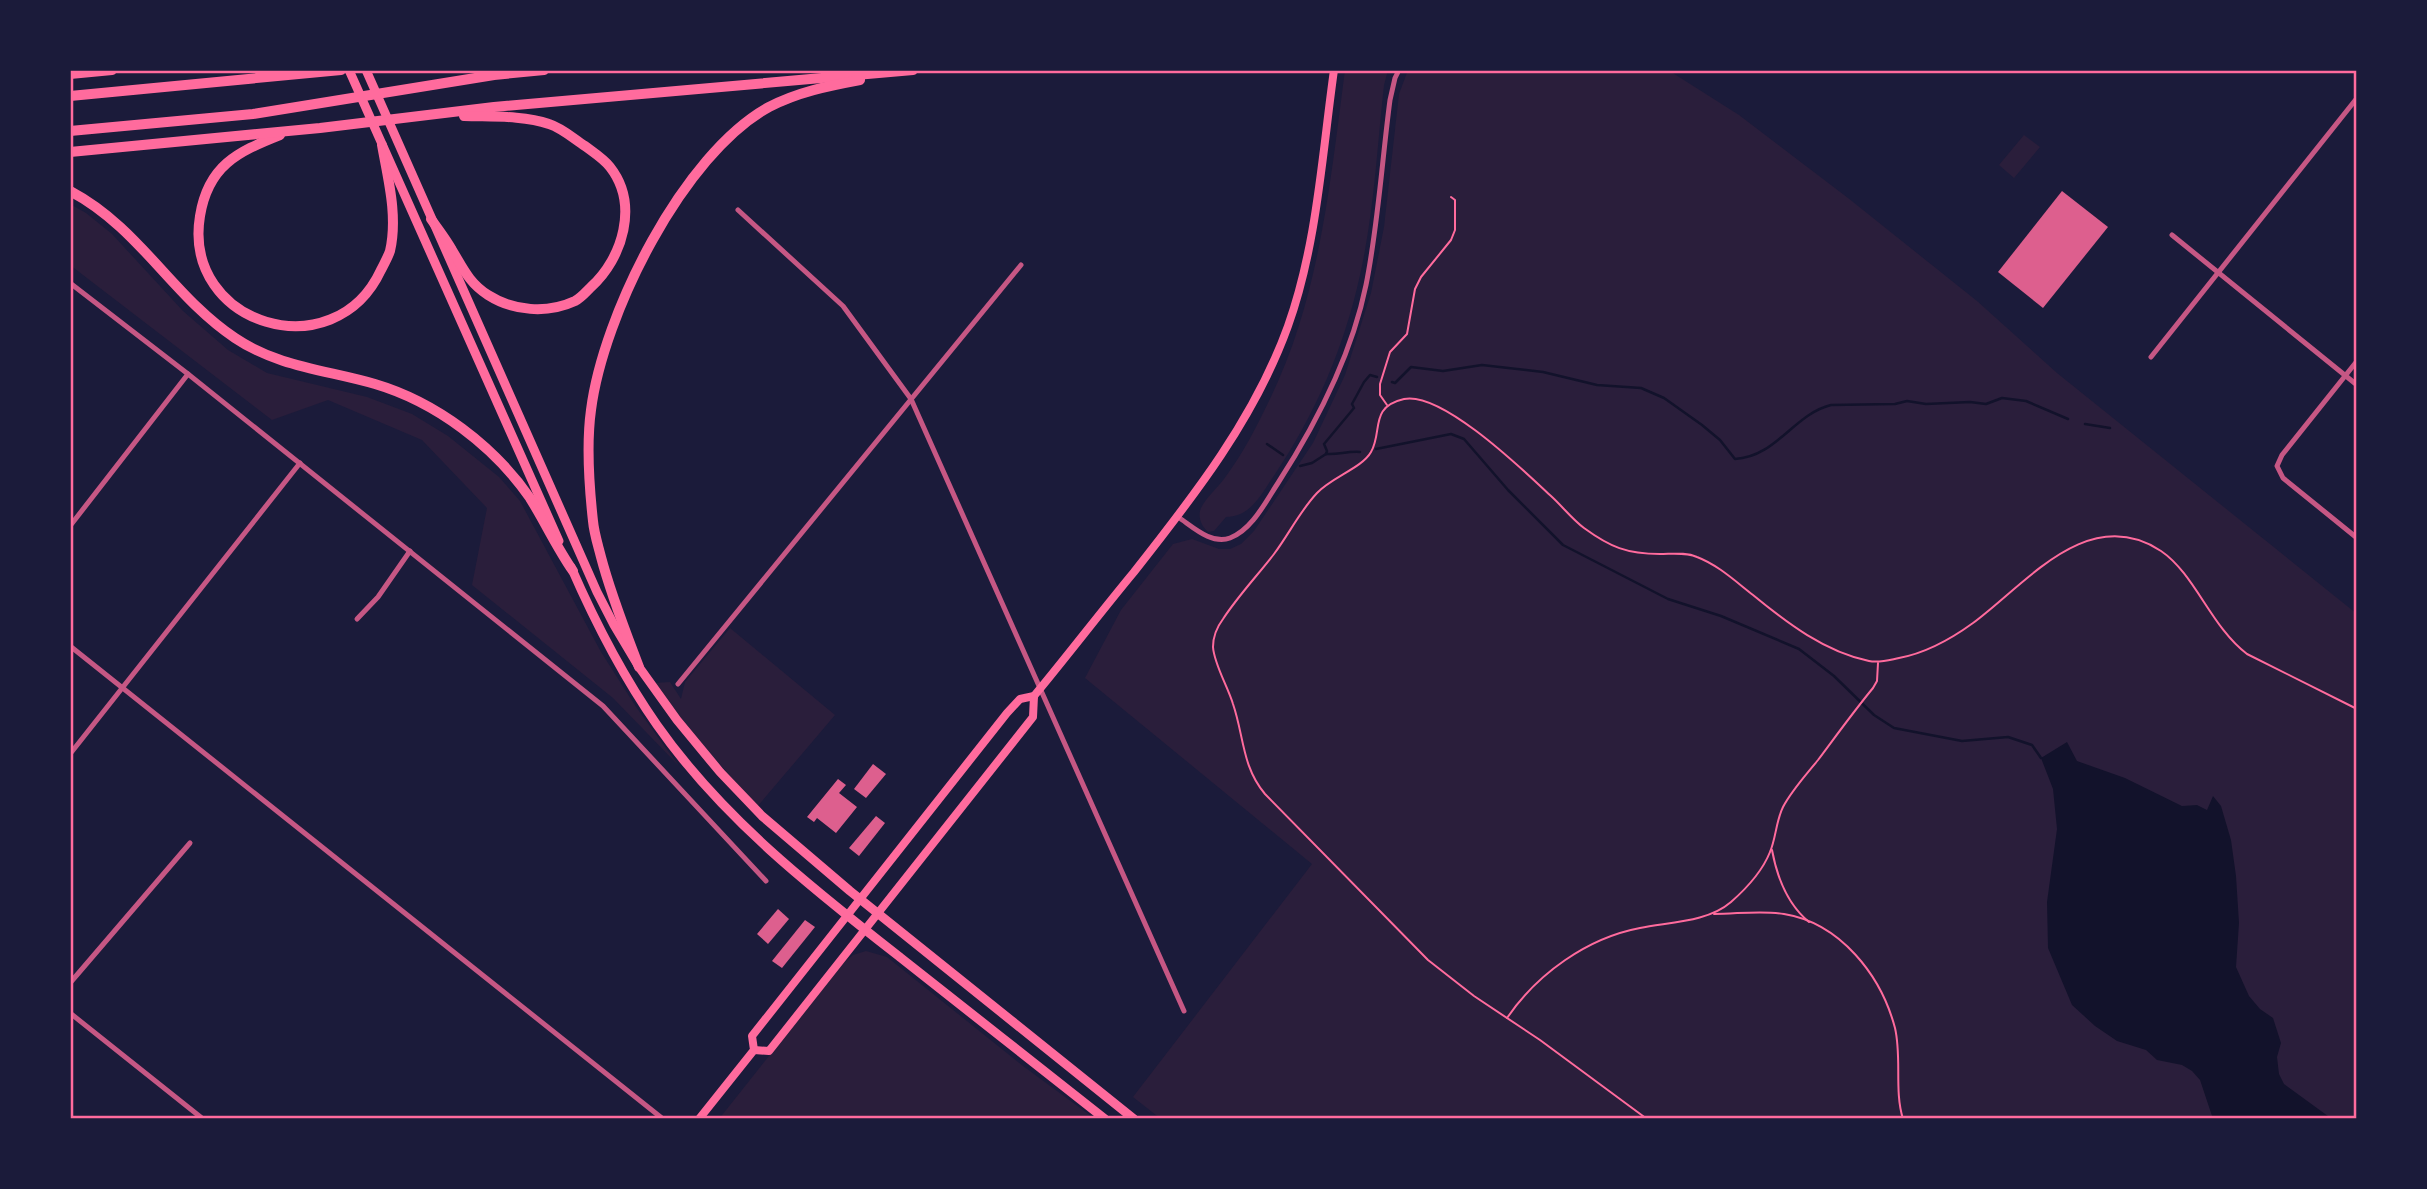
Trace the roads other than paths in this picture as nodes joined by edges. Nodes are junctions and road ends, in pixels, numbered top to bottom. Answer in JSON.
{"nodes":[{"id":1,"x":112,"y":70,"type":"edge"},
{"id":2,"x":341,"y":70,"type":"edge"},
{"id":3,"x":349,"y":70,"type":"edge"},
{"id":4,"x":366,"y":70,"type":"edge"},
{"id":5,"x":544,"y":70,"type":"edge"},
{"id":6,"x":913,"y":70,"type":"edge"},
{"id":7,"x":1334,"y":70,"type":"edge"},
{"id":8,"x":1399,"y":70,"type":"edge"},
{"id":9,"x":70,"y":74,"type":"edge"},
{"id":10,"x":70,"y":96,"type":"edge"},
{"id":11,"x":2357,"y":98,"type":"edge"},
{"id":12,"x":442,"y":115,"type":"junction"},
{"id":13,"x":388,"y":121,"type":"junction"},
{"id":14,"x":70,"y":131,"type":"edge"},
{"id":15,"x":291,"y":131,"type":"junction"},
{"id":16,"x":380,"y":140,"type":"junction"},
{"id":17,"x":70,"y":152,"type":"edge"},
{"id":18,"x":70,"y":191,"type":"edge"},
{"id":19,"x":738,"y":210,"type":"dead end"},
{"id":20,"x":431,"y":219,"type":"junction"},
{"id":21,"x":2172,"y":235,"type":"dead end"},
{"id":22,"x":1021,"y":265,"type":"dead end"},
{"id":23,"x":2218,"y":274,"type":"junction"},
{"id":24,"x":73,"y":285,"type":"edge"},
{"id":25,"x":70,"y":294,"type":"edge"},
{"id":26,"x":2151,"y":357,"type":"dead end"},
{"id":27,"x":2357,"y":361,"type":"edge"},
{"id":28,"x":188,"y":374,"type":"junction"},
{"id":29,"x":2345,"y":376,"type":"junction"},
{"id":30,"x":2357,"y":385,"type":"edge"},
{"id":31,"x":911,"y":399,"type":"junction"},
{"id":32,"x":300,"y":463,"type":"junction"},
{"id":33,"x":1178,"y":517,"type":"junction"},
{"id":34,"x":70,"y":526,"type":"edge"},
{"id":35,"x":2357,"y":538,"type":"edge"},
{"id":36,"x":410,"y":551,"type":"junction"},
{"id":37,"x":573,"y":571,"type":"junction"},
{"id":38,"x":357,"y":619,"type":"dead end"},
{"id":39,"x":70,"y":646,"type":"edge"},
{"id":40,"x":639,"y":667,"type":"junction"},
{"id":41,"x":678,"y":684,"type":"dead end"},
{"id":42,"x":121,"y":687,"type":"junction"},
{"id":43,"x":1037,"y":692,"type":"junction"},
{"id":44,"x":70,"y":754,"type":"edge"},
{"id":45,"x":190,"y":843,"type":"dead end"},
{"id":46,"x":766,"y":881,"type":"dead end"},
{"id":47,"x":860,"y":899,"type":"junction"},
{"id":48,"x":878,"y":914,"type":"junction"},
{"id":49,"x":847,"y":916,"type":"junction"},
{"id":50,"x":865,"y":931,"type":"junction"},
{"id":51,"x":70,"y":983,"type":"edge"},
{"id":52,"x":1184,"y":1012,"type":"dead end"},
{"id":53,"x":70,"y":1013,"type":"edge"},
{"id":54,"x":754,"y":1050,"type":"junction"},
{"id":55,"x":203,"y":1119,"type":"edge"},
{"id":56,"x":663,"y":1119,"type":"edge"},
{"id":57,"x":699,"y":1119,"type":"edge"},
{"id":58,"x":1105,"y":1119,"type":"edge"},
{"id":59,"x":1134,"y":1119,"type":"edge"}],
"edges":[{"from":1,"to":9,"type":"highway"},
{"from":2,"to":10,"type":"highway"},
{"from":3,"to":16,"type":"main road"},
{"from":4,"to":13,"type":"main road"},
{"from":5,"to":14,"type":"highway"},
{"from":6,"to":12,"type":"highway"},
{"from":6,"to":40,"type":"highway"},
{"from":7,"to":33,"type":"main road"},
{"from":8,"to":33,"type":"street"},
{"from":11,"to":23,"type":"street"},
{"from":12,"to":13,"type":"highway"},
{"from":12,"to":20,"type":"highway"},
{"from":13,"to":15,"type":"highway"},
{"from":13,"to":20,"type":"main road"},
{"from":15,"to":16,"type":"highway"},
{"from":15,"to":17,"type":"highway"},
{"from":16,"to":37,"type":"main road"},
{"from":18,"to":37,"type":"highway"},
{"from":19,"to":31,"type":"street"},
{"from":20,"to":40,"type":"main road"},
{"from":21,"to":23,"type":"street"},
{"from":22,"to":31,"type":"street"},
{"from":23,"to":26,"type":"street"},
{"from":23,"to":29,"type":"street"},
{"from":24,"to":25,"type":"street"},
{"from":24,"to":28,"type":"street"},
{"from":27,"to":29,"type":"street"},
{"from":28,"to":32,"type":"street"},
{"from":28,"to":34,"type":"street"},
{"from":29,"to":30,"type":"street"},
{"from":29,"to":35,"type":"street"},
{"from":31,"to":41,"type":"street"},
{"from":31,"to":43,"type":"street"},
{"from":32,"to":36,"type":"street"},
{"from":32,"to":42,"type":"street"},
{"from":33,"to":43,"type":"main road"},
{"from":36,"to":38,"type":"street"},
{"from":36,"to":46,"type":"street"},
{"from":37,"to":49,"type":"main road"},
{"from":39,"to":42,"type":"street"},
{"from":40,"to":47,"type":"main road"},
{"from":42,"to":44,"type":"street"},
{"from":42,"to":56,"type":"street"},
{"from":43,"to":47,"type":"main road"},
{"from":43,"to":48,"type":"main road"},
{"from":43,"to":52,"type":"street"},
{"from":45,"to":51,"type":"street"},
{"from":47,"to":48,"type":"main road"},
{"from":47,"to":49,"type":"main road"},
{"from":48,"to":50,"type":"main road"},
{"from":48,"to":59,"type":"main road"},
{"from":49,"to":50,"type":"main road"},
{"from":49,"to":54,"type":"main road"},
{"from":50,"to":54,"type":"main road"},
{"from":50,"to":58,"type":"main road"},
{"from":53,"to":55,"type":"street"},
{"from":54,"to":57,"type":"main road"}]}
